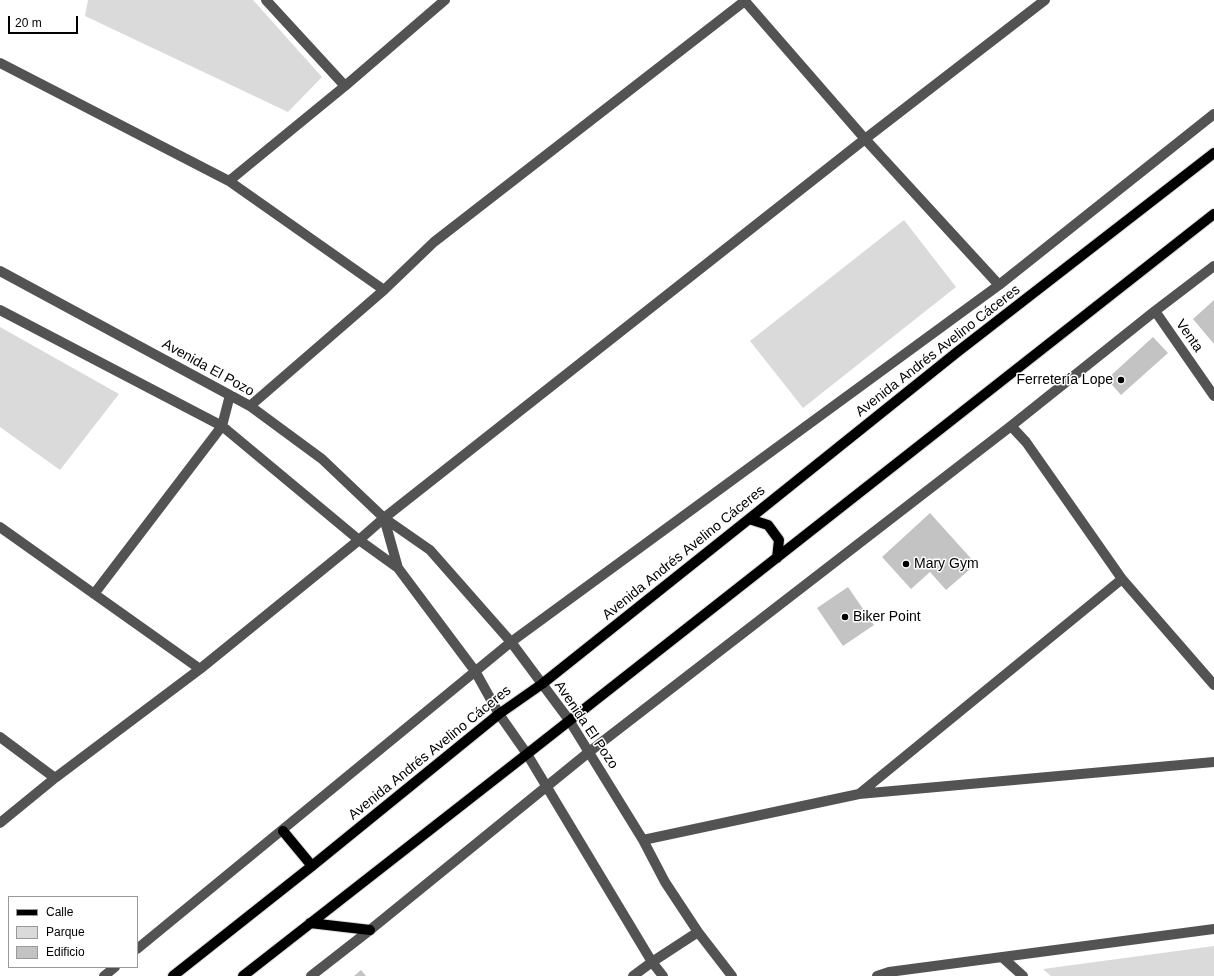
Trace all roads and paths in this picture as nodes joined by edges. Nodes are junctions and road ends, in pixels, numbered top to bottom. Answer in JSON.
{"nodes":[{"id":1,"x":266,"y":0,"type":"edge"},
{"id":2,"x":445,"y":0,"type":"edge"},
{"id":3,"x":745,"y":0,"type":"edge"},
{"id":4,"x":1045,"y":0,"type":"edge"},
{"id":5,"x":0,"y":63,"type":"edge"},
{"id":6,"x":345,"y":86,"type":"junction"},
{"id":7,"x":1214,"y":114,"type":"edge"},
{"id":8,"x":865,"y":138,"type":"junction"},
{"id":9,"x":1214,"y":152,"type":"edge"},
{"id":10,"x":229,"y":181,"type":"junction"},
{"id":11,"x":1214,"y":214,"type":"edge"},
{"id":12,"x":1214,"y":266,"type":"edge"},
{"id":13,"x":0,"y":271,"type":"edge"},
{"id":14,"x":1000,"y":285,"type":"junction"},
{"id":15,"x":384,"y":290,"type":"junction"},
{"id":16,"x":0,"y":310,"type":"edge"},
{"id":17,"x":1155,"y":311,"type":"junction"},
{"id":18,"x":230,"y":395,"type":"junction"},
{"id":19,"x":1214,"y":396,"type":"edge"},
{"id":20,"x":250,"y":406,"type":"junction"},
{"id":21,"x":222,"y":426,"type":"junction"},
{"id":22,"x":1011,"y":426,"type":"junction"},
{"id":23,"x":384,"y":518,"type":"junction"},
{"id":24,"x":749,"y":519,"type":"junction"},
{"id":25,"x":0,"y":527,"type":"edge"},
{"id":26,"x":359,"y":540,"type":"junction"},
{"id":27,"x":777,"y":558,"type":"junction"},
{"id":28,"x":398,"y":568,"type":"junction"},
{"id":29,"x":1122,"y":579,"type":"junction"},
{"id":30,"x":94,"y":594,"type":"junction"},
{"id":31,"x":511,"y":642,"type":"junction"},
{"id":32,"x":200,"y":669,"type":"junction"},
{"id":33,"x":475,"y":671,"type":"junction"},
{"id":34,"x":542,"y":684,"type":"junction"},
{"id":35,"x":1214,"y":685,"type":"edge"},
{"id":36,"x":499,"y":714,"type":"junction"},
{"id":37,"x":569,"y":720,"type":"junction"},
{"id":38,"x":0,"y":737,"type":"edge"},
{"id":39,"x":589,"y":752,"type":"junction"},
{"id":40,"x":528,"y":754,"type":"junction"},
{"id":41,"x":1214,"y":762,"type":"edge"},
{"id":42,"x":55,"y":778,"type":"junction"},
{"id":43,"x":546,"y":786,"type":"junction"},
{"id":44,"x":859,"y":794,"type":"junction"},
{"id":45,"x":0,"y":823,"type":"edge"},
{"id":46,"x":282,"y":831,"type":"junction"},
{"id":47,"x":643,"y":840,"type":"junction"},
{"id":48,"x":312,"y":866,"type":"junction"},
{"id":49,"x":310,"y":923,"type":"junction"},
{"id":50,"x":1214,"y":929,"type":"edge"},
{"id":51,"x":370,"y":930,"type":"junction"},
{"id":52,"x":698,"y":932,"type":"junction"},
{"id":53,"x":138,"y":948,"type":"edge"},
{"id":54,"x":1002,"y":957,"type":"junction"},
{"id":55,"x":652,"y":962,"type":"junction"},
{"id":56,"x":114,"y":968,"type":"edge"},
{"id":57,"x":177,"y":975,"type":"edge"},
{"id":58,"x":104,"y":976,"type":"edge"},
{"id":59,"x":243,"y":976,"type":"edge"},
{"id":60,"x":311,"y":976,"type":"edge"},
{"id":61,"x":633,"y":976,"type":"edge"},
{"id":62,"x":663,"y":976,"type":"edge"},
{"id":63,"x":732,"y":976,"type":"edge"},
{"id":64,"x":877,"y":976,"type":"edge"},
{"id":65,"x":1023,"y":976,"type":"edge"}],
"edges":[{"from":1,"to":6,"type":"street"},
{"from":2,"to":6,"type":"street"},
{"from":3,"to":8,"type":"street"},
{"from":3,"to":15,"type":"street"},
{"from":4,"to":8,"type":"street"},
{"from":5,"to":10,"type":"street"},
{"from":6,"to":10,"type":"street"},
{"from":7,"to":14,"type":"street"},
{"from":8,"to":14,"type":"street"},
{"from":8,"to":23,"type":"street"},
{"from":9,"to":24,"type":"main road","name":"Avenida Andrés Avelino Cáceres"},
{"from":10,"to":15,"type":"street"},
{"from":11,"to":27,"type":"main road"},
{"from":12,"to":17,"type":"street"},
{"from":13,"to":18,"type":"street","name":"Avenida El Pozo"},
{"from":14,"to":31,"type":"street"},
{"from":15,"to":20,"type":"street"},
{"from":16,"to":21,"type":"street"},
{"from":17,"to":19,"type":"street","name":"Venta"},
{"from":17,"to":22,"type":"street"},
{"from":18,"to":20,"type":"street","name":"Avenida El Pozo"},
{"from":18,"to":21,"type":"street"},
{"from":20,"to":23,"type":"street","name":"Avenida El Pozo"},
{"from":21,"to":26,"type":"street"},
{"from":21,"to":30,"type":"street"},
{"from":22,"to":29,"type":"street"},
{"from":22,"to":39,"type":"street"},
{"from":23,"to":26,"type":"street"},
{"from":23,"to":28,"type":"street"},
{"from":23,"to":31,"type":"street","name":"Avenida El Pozo"},
{"from":24,"to":27,"type":"main road"},
{"from":24,"to":34,"type":"main road","name":"Avenida Andrés Avelino Cáceres"},
{"from":25,"to":30,"type":"street"},
{"from":26,"to":28,"type":"street"},
{"from":26,"to":32,"type":"street"},
{"from":27,"to":37,"type":"main road"},
{"from":28,"to":33,"type":"street"},
{"from":29,"to":35,"type":"street"},
{"from":29,"to":44,"type":"street"},
{"from":30,"to":32,"type":"street"},
{"from":31,"to":33,"type":"street"},
{"from":31,"to":34,"type":"street","name":"Avenida El Pozo"},
{"from":32,"to":42,"type":"street"},
{"from":33,"to":36,"type":"street"},
{"from":33,"to":46,"type":"street"},
{"from":34,"to":36,"type":"main road","name":"Avenida Andrés Avelino Cáceres"},
{"from":34,"to":37,"type":"street","name":"Avenida El Pozo"},
{"from":36,"to":40,"type":"street"},
{"from":36,"to":48,"type":"main road","name":"Avenida Andrés Avelino Cáceres"},
{"from":37,"to":39,"type":"street","name":"Avenida El Pozo"},
{"from":37,"to":40,"type":"main road"},
{"from":38,"to":42,"type":"street"},
{"from":39,"to":43,"type":"street"},
{"from":39,"to":47,"type":"street","name":"Avenida El Pozo"},
{"from":40,"to":43,"type":"street"},
{"from":40,"to":49,"type":"main road"},
{"from":41,"to":44,"type":"street"},
{"from":42,"to":45,"type":"street"},
{"from":43,"to":51,"type":"street"},
{"from":43,"to":55,"type":"street"},
{"from":44,"to":47,"type":"street"},
{"from":46,"to":48,"type":"main road"},
{"from":46,"to":53,"type":"street"},
{"from":47,"to":52,"type":"street","name":"Avenida El Pozo"},
{"from":48,"to":57,"type":"main road","name":"Avenida Andrés Avelino Cáceres"},
{"from":49,"to":51,"type":"main road"},
{"from":49,"to":59,"type":"main road"},
{"from":50,"to":54,"type":"street"},
{"from":51,"to":60,"type":"street"},
{"from":52,"to":55,"type":"street"},
{"from":52,"to":63,"type":"street","name":"Avenida El Pozo"},
{"from":54,"to":64,"type":"street"},
{"from":54,"to":65,"type":"street"},
{"from":55,"to":61,"type":"street"},
{"from":55,"to":62,"type":"street"},
{"from":56,"to":58,"type":"street"}]}
